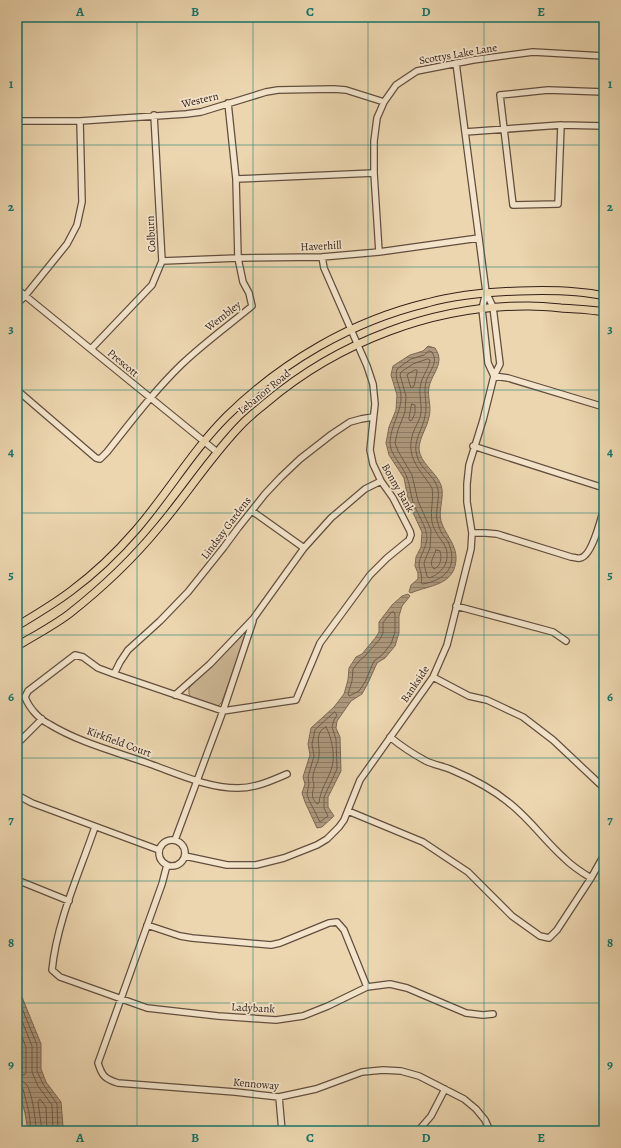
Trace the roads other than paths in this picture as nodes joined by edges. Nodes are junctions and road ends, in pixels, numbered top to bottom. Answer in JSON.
{"nodes":[{"id":1,"x":604,"y":56,"type":"edge"},
{"id":2,"x":456,"y":63,"type":"junction"},
{"id":3,"x":604,"y":92,"type":"edge"},
{"id":4,"x":384,"y":102,"type":"junction"},
{"id":5,"x":228,"y":103,"type":"junction"},
{"id":6,"x":154,"y":116,"type":"junction"},
{"id":7,"x":17,"y":121,"type":"edge"},
{"id":8,"x":80,"y":121,"type":"junction"},
{"id":9,"x":561,"y":125,"type":"junction"},
{"id":10,"x":604,"y":126,"type":"edge"},
{"id":11,"x":504,"y":129,"type":"junction"},
{"id":12,"x":465,"y":132,"type":"junction"},
{"id":13,"x":374,"y":173,"type":"junction"},
{"id":14,"x":236,"y":179,"type":"junction"},
{"id":15,"x":479,"y":238,"type":"junction"},
{"id":16,"x":379,"y":252,"type":"junction"},
{"id":17,"x":322,"y":257,"type":"junction"},
{"id":18,"x":238,"y":258,"type":"junction"},
{"id":19,"x":162,"y":262,"type":"junction"},
{"id":20,"x":17,"y":289,"type":"edge"},
{"id":21,"x":486,"y":292,"type":"junction"},
{"id":22,"x":25,"y":296,"type":"junction"},
{"id":23,"x":604,"y":296,"type":"edge"},
{"id":24,"x":17,"y":304,"type":"edge"},
{"id":25,"x":482,"y":308,"type":"junction"},
{"id":26,"x":493,"y":308,"type":"junction"},
{"id":27,"x":604,"y":312,"type":"edge"},
{"id":28,"x":350,"y":330,"type":"junction"},
{"id":29,"x":357,"y":345,"type":"junction"},
{"id":30,"x":91,"y":349,"type":"junction"},
{"id":31,"x":494,"y":376,"type":"junction"},
{"id":32,"x":17,"y":390,"type":"edge"},
{"id":33,"x":150,"y":398,"type":"junction"},
{"id":34,"x":604,"y":407,"type":"edge"},
{"id":35,"x":374,"y":417,"type":"junction"},
{"id":36,"x":204,"y":441,"type":"junction"},
{"id":37,"x":474,"y":446,"type":"junction"},
{"id":38,"x":217,"y":452,"type":"junction"},
{"id":39,"x":381,"y":481,"type":"junction"},
{"id":40,"x":604,"y":488,"type":"edge"},
{"id":41,"x":604,"y":508,"type":"edge"},
{"id":42,"x":252,"y":511,"type":"junction"},
{"id":43,"x":472,"y":533,"type":"junction"},
{"id":44,"x":304,"y":548,"type":"junction"},
{"id":45,"x":456,"y":606,"type":"junction"},
{"id":46,"x":253,"y":619,"type":"junction"},
{"id":47,"x":17,"y":626,"type":"edge"},
{"id":48,"x":566,"y":641,"type":"dead end"},
{"id":49,"x":17,"y":646,"type":"edge"},
{"id":50,"x":114,"y":674,"type":"junction"},
{"id":51,"x":433,"y":677,"type":"junction"},
{"id":52,"x":175,"y":695,"type":"junction"},
{"id":53,"x":222,"y":711,"type":"junction"},
{"id":54,"x":42,"y":719,"type":"junction"},
{"id":55,"x":390,"y":737,"type":"junction"},
{"id":56,"x":17,"y":744,"type":"edge"},
{"id":57,"x":287,"y":774,"type":"dead end"},
{"id":58,"x":197,"y":780,"type":"junction"},
{"id":59,"x":604,"y":788,"type":"edge"},
{"id":60,"x":17,"y":795,"type":"edge"},
{"id":61,"x":348,"y":811,"type":"junction"},
{"id":62,"x":95,"y":827,"type":"junction"},
{"id":63,"x":175,"y":840,"type":"junction"},
{"id":64,"x":159,"y":850,"type":"junction"},
{"id":65,"x":604,"y":855,"type":"edge"},
{"id":66,"x":185,"y":856,"type":"junction"},
{"id":67,"x":167,"y":865,"type":"junction"},
{"id":68,"x":591,"y":878,"type":"junction"},
{"id":69,"x":17,"y":880,"type":"edge"},
{"id":70,"x":69,"y":901,"type":"junction"},
{"id":71,"x":147,"y":925,"type":"junction"},
{"id":72,"x":367,"y":987,"type":"junction"},
{"id":73,"x":121,"y":999,"type":"junction"},
{"id":74,"x":493,"y":1014,"type":"dead end"},
{"id":75,"x":445,"y":1089,"type":"junction"},
{"id":76,"x":279,"y":1097,"type":"junction"},
{"id":77,"x":282,"y":1131,"type":"edge"},
{"id":78,"x":418,"y":1131,"type":"edge"},
{"id":79,"x":490,"y":1131,"type":"edge"}],
"edges":[{"from":1,"to":2,"type":"street","name":"Scottys Lake Lane"},
{"from":2,"to":4,"type":"street","name":"Scottys Lake Lane"},
{"from":2,"to":12,"type":"street","name":"Bankside"},
{"from":3,"to":11,"type":"street"},
{"from":4,"to":5,"type":"street","name":"Western"},
{"from":4,"to":13,"type":"street","name":"Scottys Lake Lane"},
{"from":5,"to":6,"type":"street","name":"Western"},
{"from":5,"to":14,"type":"street","name":"Wembley"},
{"from":6,"to":8,"type":"street","name":"Western"},
{"from":6,"to":19,"type":"street","name":"Colburn"},
{"from":7,"to":8,"type":"street","name":"Western"},
{"from":8,"to":22,"type":"street"},
{"from":9,"to":10,"type":"street"},
{"from":9,"to":11,"type":"street"},
{"from":9,"to":11,"type":"street"},
{"from":11,"to":12,"type":"street"},
{"from":12,"to":15,"type":"street","name":"Bankside"},
{"from":13,"to":14,"type":"street"},
{"from":13,"to":16,"type":"street","name":"Scottys Lake Lane"},
{"from":14,"to":18,"type":"street","name":"Wembley"},
{"from":15,"to":16,"type":"street","name":"Haverhill"},
{"from":15,"to":21,"type":"street","name":"Bankside"},
{"from":16,"to":17,"type":"street","name":"Haverhill"},
{"from":17,"to":18,"type":"street","name":"Haverhill"},
{"from":17,"to":28,"type":"street","name":"Bonny Bank"},
{"from":18,"to":19,"type":"street","name":"Haverhill"},
{"from":18,"to":33,"type":"street","name":"Wembley"},
{"from":19,"to":30,"type":"street","name":"Colburn"},
{"from":20,"to":22,"type":"street","name":"Prescott"},
{"from":21,"to":23,"type":"main road","name":"Lebanon Road"},
{"from":21,"to":25,"type":"street","name":"Bankside"},
{"from":21,"to":26,"type":"street","name":"Bankside"},
{"from":21,"to":28,"type":"main road","name":"Lebanon Road"},
{"from":22,"to":24,"type":"street"},
{"from":22,"to":30,"type":"street","name":"Prescott"},
{"from":25,"to":26,"type":"main road","name":"Lebanon Road"},
{"from":25,"to":29,"type":"main road","name":"Lebanon Road"},
{"from":25,"to":31,"type":"street","name":"Bankside"},
{"from":26,"to":27,"type":"main road","name":"Lebanon Road"},
{"from":26,"to":31,"type":"street","name":"Bankside"},
{"from":28,"to":29,"type":"street","name":"Bonny Bank"},
{"from":28,"to":36,"type":"main road","name":"Lebanon Road"},
{"from":29,"to":35,"type":"street","name":"Bonny Bank"},
{"from":29,"to":38,"type":"main road","name":"Lebanon Road"},
{"from":30,"to":33,"type":"street","name":"Prescott"},
{"from":31,"to":34,"type":"street"},
{"from":31,"to":37,"type":"street","name":"Bankside"},
{"from":32,"to":33,"type":"street","name":"Wembley"},
{"from":33,"to":36,"type":"street","name":"Prescott"},
{"from":35,"to":39,"type":"street","name":"Bonny Bank"},
{"from":35,"to":42,"type":"street","name":"Lindsay Gardens"},
{"from":36,"to":38,"type":"street","name":"Prescott"},
{"from":36,"to":47,"type":"main road","name":"Lebanon Road"},
{"from":37,"to":40,"type":"street"},
{"from":37,"to":43,"type":"street","name":"Bankside"},
{"from":38,"to":49,"type":"main road","name":"Lebanon Road"},
{"from":39,"to":44,"type":"street"},
{"from":39,"to":53,"type":"street","name":"Bonny Bank"},
{"from":41,"to":43,"type":"street"},
{"from":42,"to":44,"type":"street"},
{"from":42,"to":50,"type":"street","name":"Lindsay Gardens"},
{"from":43,"to":45,"type":"street","name":"Bankside"},
{"from":44,"to":46,"type":"street"},
{"from":45,"to":48,"type":"street"},
{"from":45,"to":51,"type":"street","name":"Bankside"},
{"from":46,"to":52,"type":"street"},
{"from":46,"to":53,"type":"street"},
{"from":50,"to":52,"type":"street"},
{"from":50,"to":54,"type":"street","name":"Kirkfield Court"},
{"from":51,"to":55,"type":"street","name":"Bankside"},
{"from":51,"to":59,"type":"street"},
{"from":52,"to":53,"type":"street"},
{"from":53,"to":58,"type":"street"},
{"from":54,"to":56,"type":"street"},
{"from":54,"to":58,"type":"street","name":"Kirkfield Court"},
{"from":55,"to":61,"type":"street","name":"Bankside"},
{"from":55,"to":68,"type":"street"},
{"from":57,"to":58,"type":"street","name":"Kirkfield Court"},
{"from":58,"to":63,"type":"street"},
{"from":60,"to":62,"type":"street"},
{"from":61,"to":66,"type":"street","name":"Bankside"},
{"from":61,"to":68,"type":"street"},
{"from":62,"to":64,"type":"street"},
{"from":62,"to":70,"type":"street"},
{"from":63,"to":64,"type":"street"},
{"from":63,"to":66,"type":"street"},
{"from":64,"to":67,"type":"street"},
{"from":65,"to":68,"type":"street"},
{"from":66,"to":67,"type":"street"},
{"from":67,"to":71,"type":"street"},
{"from":69,"to":70,"type":"street"},
{"from":70,"to":73,"type":"street","name":"Ladybank"},
{"from":71,"to":72,"type":"street"},
{"from":71,"to":73,"type":"street"},
{"from":72,"to":73,"type":"street","name":"Ladybank"},
{"from":72,"to":74,"type":"street","name":"Ladybank"},
{"from":73,"to":76,"type":"street","name":"Kennoway"},
{"from":75,"to":76,"type":"street","name":"Kennoway"},
{"from":75,"to":78,"type":"street"},
{"from":75,"to":79,"type":"street","name":"Kennoway"},
{"from":76,"to":77,"type":"street"}]}
